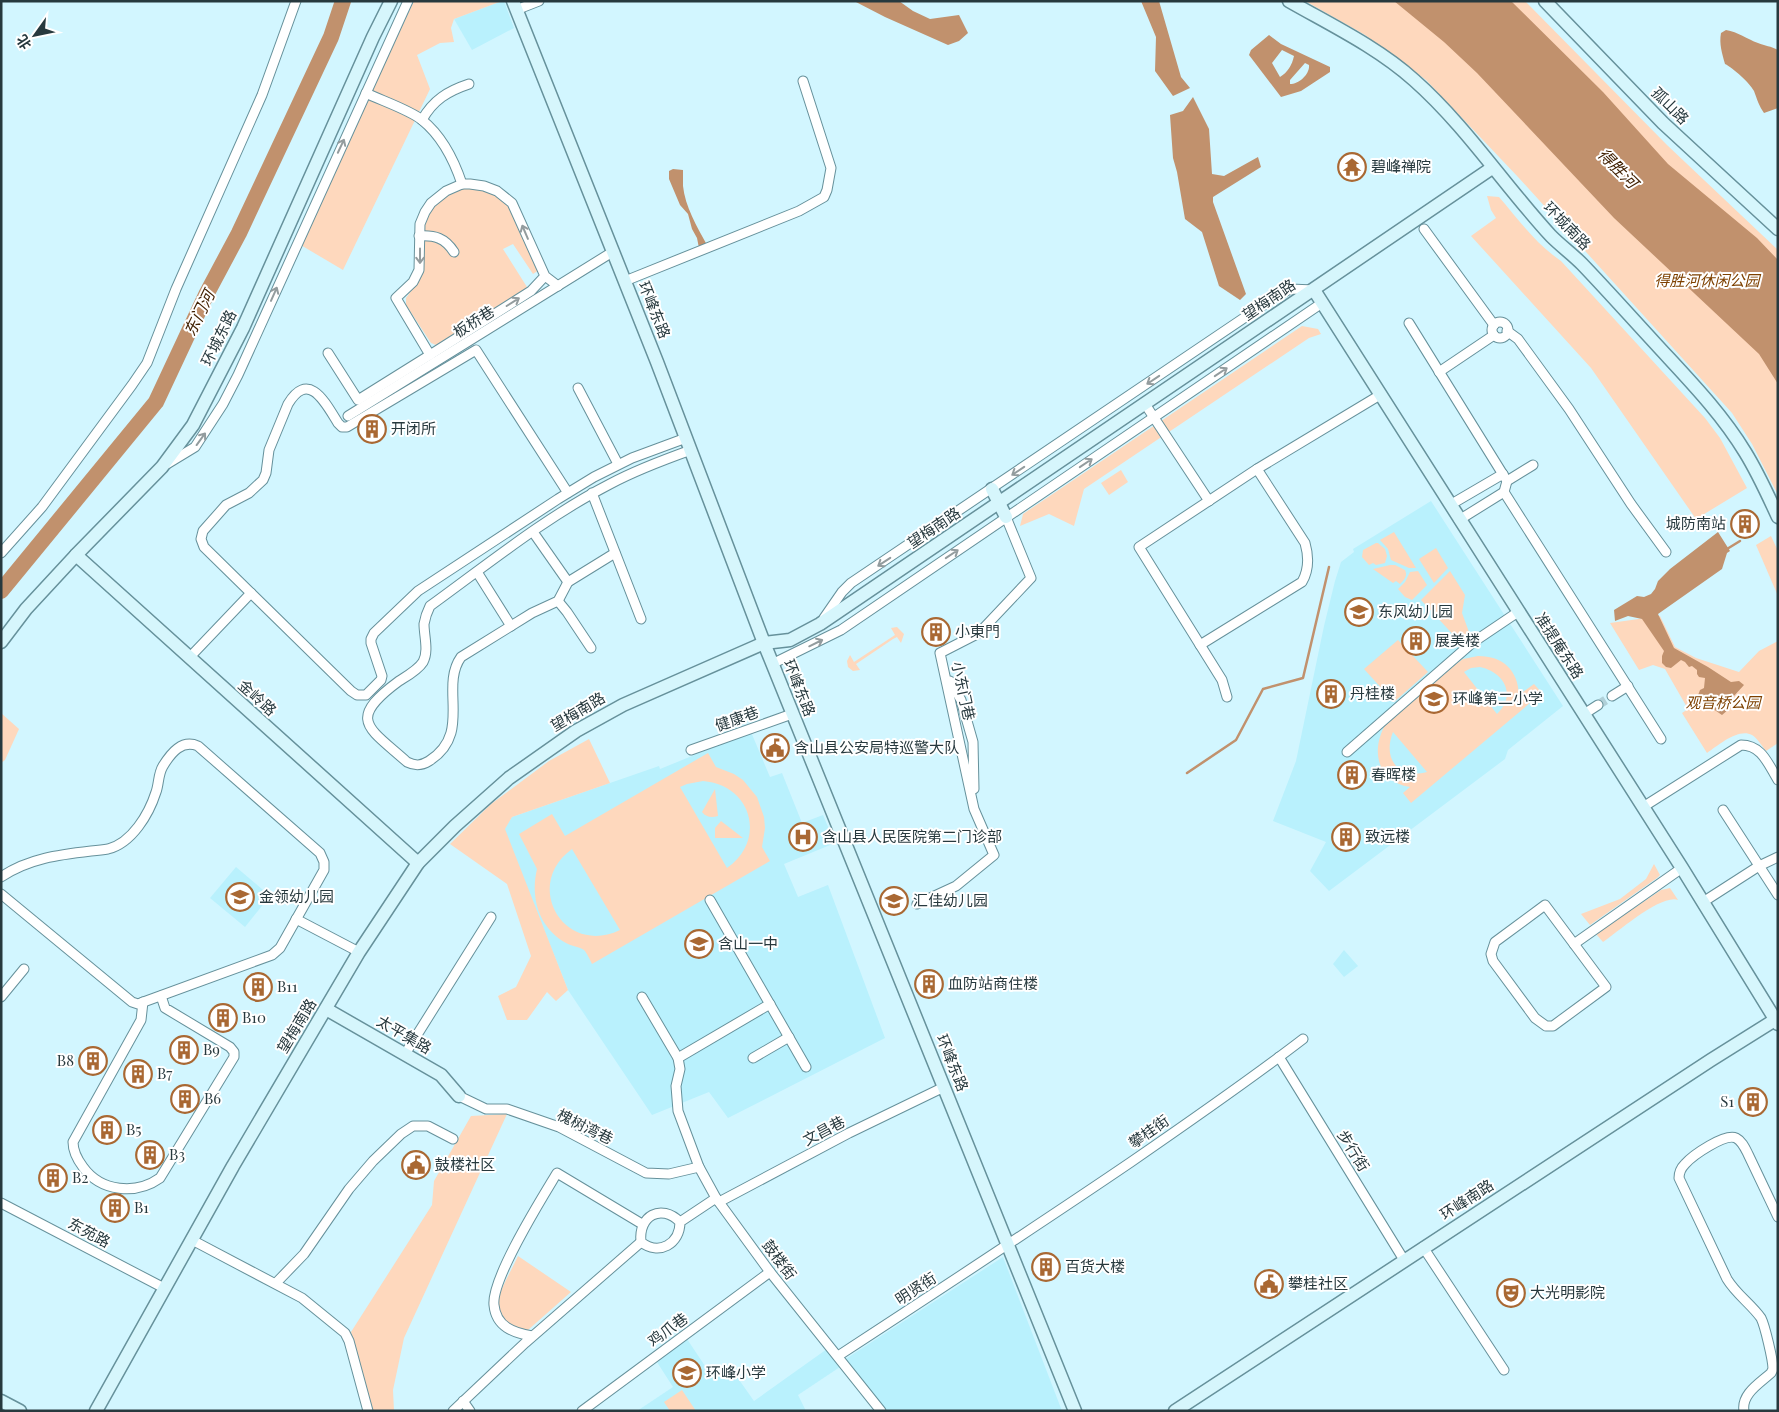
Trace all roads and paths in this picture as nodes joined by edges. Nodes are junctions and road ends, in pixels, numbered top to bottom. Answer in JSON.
{"nodes":[{"id":1,"x":296,"y":1,"type":"edge"},
{"id":2,"x":391,"y":1,"type":"edge"},
{"id":3,"x":408,"y":1,"type":"edge"},
{"id":4,"x":539,"y":1,"type":"edge"},
{"id":5,"x":1289,"y":1,"type":"edge"},
{"id":6,"x":1545,"y":1,"type":"edge"},
{"id":7,"x":514,"y":6,"type":"edge"},
{"id":8,"x":803,"y":81,"type":"dead end"},
{"id":9,"x":469,"y":84,"type":"dead end"},
{"id":10,"x":366,"y":93,"type":"junction"},
{"id":11,"x":422,"y":120,"type":"junction"},
{"id":12,"x":1492,"y":168,"type":"junction"},
{"id":13,"x":462,"y":184,"type":"junction"},
{"id":14,"x":1424,"y":229,"type":"dead end"},
{"id":15,"x":1778,"y":229,"type":"edge"},
{"id":16,"x":419,"y":236,"type":"junction"},
{"id":17,"x":614,"y":251,"type":"junction"},
{"id":18,"x":454,"y":252,"type":"dead end"},
{"id":19,"x":545,"y":276,"type":"junction"},
{"id":20,"x":626,"y":281,"type":"junction"},
{"id":21,"x":558,"y":286,"type":"junction"},
{"id":22,"x":1314,"y":290,"type":"junction"},
{"id":23,"x":1322,"y":303,"type":"junction"},
{"id":24,"x":1409,"y":323,"type":"dead end"},
{"id":25,"x":1494,"y":330,"type":"junction"},
{"id":26,"x":1244,"y":336,"type":"dead end"},
{"id":27,"x":328,"y":353,"type":"dead end"},
{"id":28,"x":430,"y":355,"type":"junction"},
{"id":29,"x":1440,"y":372,"type":"junction"},
{"id":30,"x":578,"y":388,"type":"dead end"},
{"id":31,"x":1380,"y":395,"type":"junction"},
{"id":32,"x":1145,"y":404,"type":"junction"},
{"id":33,"x":348,"y":416,"type":"dead end"},
{"id":34,"x":1154,"y":417,"type":"junction"},
{"id":35,"x":688,"y":444,"type":"junction"},
{"id":36,"x":618,"y":464,"type":"junction"},
{"id":37,"x":1533,"y":465,"type":"dead end"},
{"id":38,"x":162,"y":467,"type":"junction"},
{"id":39,"x":1257,"y":469,"type":"junction"},
{"id":40,"x":1505,"y":477,"type":"junction"},
{"id":41,"x":992,"y":489,"type":"junction"},
{"id":42,"x":1504,"y":492,"type":"junction"},
{"id":43,"x":568,"y":493,"type":"junction"},
{"id":44,"x":592,"y":493,"type":"junction"},
{"id":45,"x":1208,"y":501,"type":"junction"},
{"id":46,"x":999,"y":503,"type":"junction"},
{"id":47,"x":1450,"y":505,"type":"junction"},
{"id":48,"x":1778,"y":516,"type":"edge"},
{"id":49,"x":1006,"y":518,"type":"junction"},
{"id":50,"x":1460,"y":520,"type":"junction"},
{"id":51,"x":533,"y":532,"type":"junction"},
{"id":52,"x":1666,"y":552,"type":"dead end"},
{"id":53,"x":1,"y":553,"type":"edge"},
{"id":54,"x":615,"y":553,"type":"junction"},
{"id":55,"x":76,"y":555,"type":"junction"},
{"id":56,"x":478,"y":572,"type":"junction"},
{"id":57,"x":568,"y":582,"type":"junction"},
{"id":58,"x":251,"y":593,"type":"junction"},
{"id":59,"x":558,"y":601,"type":"junction"},
{"id":60,"x":1518,"y":612,"type":"junction"},
{"id":61,"x":641,"y":619,"type":"dead end"},
{"id":62,"x":820,"y":624,"type":"junction"},
{"id":63,"x":511,"y":626,"type":"junction"},
{"id":64,"x":1,"y":642,"type":"edge"},
{"id":65,"x":764,"y":643,"type":"junction"},
{"id":66,"x":1200,"y":645,"type":"junction"},
{"id":67,"x":591,"y":648,"type":"dead end"},
{"id":68,"x":189,"y":658,"type":"junction"},
{"id":69,"x":772,"y":664,"type":"junction"},
{"id":70,"x":1628,"y":686,"type":"junction"},
{"id":71,"x":1612,"y":696,"type":"tunnel mouth"},
{"id":72,"x":1227,"y":697,"type":"dead end"},
{"id":73,"x":1598,"y":705,"type":"tunnel mouth"},
{"id":74,"x":792,"y":714,"type":"junction"},
{"id":75,"x":1584,"y":714,"type":"junction"},
{"id":76,"x":1661,"y":739,"type":"dead end"},
{"id":77,"x":691,"y":750,"type":"dead end"},
{"id":78,"x":1346,"y":752,"type":"dead end"},
{"id":79,"x":1778,"y":780,"type":"edge"},
{"id":80,"x":1643,"y":807,"type":"junction"},
{"id":81,"x":1723,"y":810,"type":"dead end"},
{"id":82,"x":1778,"y":857,"type":"edge"},
{"id":83,"x":418,"y":863,"type":"junction"},
{"id":84,"x":1759,"y":866,"type":"junction"},
{"id":85,"x":1682,"y":868,"type":"junction"},
{"id":86,"x":1,"y":877,"type":"edge"},
{"id":87,"x":1,"y":894,"type":"edge"},
{"id":88,"x":1778,"y":896,"type":"edge"},
{"id":89,"x":710,"y":900,"type":"dead end"},
{"id":90,"x":1703,"y":902,"type":"junction"},
{"id":91,"x":917,"y":904,"type":"dead end"},
{"id":92,"x":491,"y":917,"type":"dead end"},
{"id":93,"x":296,"y":919,"type":"junction"},
{"id":94,"x":1574,"y":944,"type":"junction"},
{"id":95,"x":359,"y":952,"type":"junction"},
{"id":96,"x":24,"y":969,"type":"dead end"},
{"id":97,"x":161,"y":996,"type":"junction"},
{"id":98,"x":1,"y":997,"type":"edge"},
{"id":99,"x":642,"y":997,"type":"dead end"},
{"id":100,"x":143,"y":1002,"type":"junction"},
{"id":101,"x":770,"y":1004,"type":"junction"},
{"id":102,"x":326,"y":1009,"type":"junction"},
{"id":103,"x":1777,"y":1021,"type":"edge"},
{"id":104,"x":789,"y":1037,"type":"junction"},
{"id":105,"x":1303,"y":1039,"type":"dead end"},
{"id":106,"x":405,"y":1054,"type":"junction"},
{"id":107,"x":1280,"y":1057,"type":"junction"},
{"id":108,"x":678,"y":1058,"type":"junction"},
{"id":109,"x":753,"y":1058,"type":"dead end"},
{"id":110,"x":806,"y":1066,"type":"dead end"},
{"id":111,"x":944,"y":1086,"type":"junction"},
{"id":112,"x":459,"y":1096,"type":"joint"},
{"id":113,"x":453,"y":1140,"type":"dead end"},
{"id":114,"x":699,"y":1167,"type":"junction"},
{"id":115,"x":718,"y":1200,"type":"junction"},
{"id":116,"x":1,"y":1203,"type":"edge"},
{"id":117,"x":1778,"y":1217,"type":"edge"},
{"id":118,"x":680,"y":1222,"type":"junction"},
{"id":119,"x":642,"y":1224,"type":"junction"},
{"id":120,"x":192,"y":1240,"type":"junction"},
{"id":121,"x":641,"y":1242,"type":"junction"},
{"id":122,"x":1009,"y":1245,"type":"junction"},
{"id":123,"x":1423,"y":1247,"type":"junction"},
{"id":124,"x":1404,"y":1260,"type":"junction"},
{"id":125,"x":770,"y":1272,"type":"junction"},
{"id":126,"x":276,"y":1283,"type":"junction"},
{"id":127,"x":164,"y":1288,"type":"junction"},
{"id":128,"x":532,"y":1336,"type":"junction"},
{"id":129,"x":838,"y":1356,"type":"junction"},
{"id":130,"x":1504,"y":1370,"type":"dead end"},
{"id":131,"x":1,"y":1401,"type":"edge"},
{"id":132,"x":463,"y":1401,"type":"junction"},
{"id":133,"x":20,"y":1411,"type":"edge"},
{"id":134,"x":96,"y":1411,"type":"edge"},
{"id":135,"x":368,"y":1411,"type":"edge"},
{"id":136,"x":453,"y":1411,"type":"edge"},
{"id":137,"x":470,"y":1411,"type":"edge"},
{"id":138,"x":582,"y":1411,"type":"edge"},
{"id":139,"x":882,"y":1411,"type":"edge"},
{"id":140,"x":1075,"y":1411,"type":"edge"},
{"id":141,"x":1175,"y":1411,"type":"edge"},
{"id":142,"x":1744,"y":1411,"type":"edge"}],
"edges":[{"from":1,"to":53,"type":"street"},
{"from":2,"to":38,"type":"main road","name":"环城东路"},
{"from":3,"to":10,"type":"street"},
{"from":4,"to":7,"type":"street"},
{"from":5,"to":12,"type":"main road","name":"环城南路"},
{"from":6,"to":15,"type":"main road","name":"孤山路"},
{"from":7,"to":17,"type":"main road","name":"环峰东路"},
{"from":8,"to":20,"type":"street"},
{"from":9,"to":11,"type":"street"},
{"from":10,"to":11,"type":"street"},
{"from":38,"to":10,"type":"street","one_way":true},
{"from":11,"to":13,"type":"street"},
{"from":12,"to":22,"type":"main road","name":"望梅南路"},
{"from":12,"to":48,"type":"main road","name":"环城南路"},
{"from":13,"to":16,"type":"street"},
{"from":19,"to":13,"type":"street","one_way":true},
{"from":14,"to":25,"type":"street"},
{"from":16,"to":18,"type":"street"},
{"from":16,"to":28,"type":"street","one_way":true},
{"from":17,"to":20,"type":"main road","name":"环峰东路"},
{"from":17,"to":21,"type":"street","name":"板桥巷"},
{"from":19,"to":21,"type":"street"},
{"from":28,"to":19,"type":"street","one_way":true},
{"from":20,"to":35,"type":"main road","name":"环峰东路"},
{"from":21,"to":33,"type":"street","name":"板桥巷"},
{"from":22,"to":23,"type":"main road","name":"准提庵东路"},
{"from":22,"to":26,"type":"main road","name":"望梅南路"},
{"from":22,"to":32,"type":"main road","name":"望梅南路"},
{"from":22,"to":41,"type":"street","one_way":true},
{"from":23,"to":31,"type":"main road","name":"准提庵东路"},
{"from":34,"to":23,"type":"street","one_way":true},
{"from":24,"to":29,"type":"street"},
{"from":25,"to":29,"type":"street"},
{"from":25,"to":52,"type":"street"},
{"from":27,"to":28,"type":"street"},
{"from":29,"to":40,"type":"street"},
{"from":30,"to":36,"type":"street"},
{"from":31,"to":39,"type":"street"},
{"from":31,"to":47,"type":"main road","name":"准提庵东路"},
{"from":32,"to":34,"type":"street"},
{"from":32,"to":46,"type":"main road","name":"望梅南路"},
{"from":34,"to":45,"type":"street"},
{"from":49,"to":34,"type":"street","one_way":true},
{"from":35,"to":36,"type":"street"},
{"from":35,"to":44,"type":"street"},
{"from":35,"to":65,"type":"main road","name":"环峰东路"},
{"from":36,"to":43,"type":"street"},
{"from":37,"to":40,"type":"street"},
{"from":38,"to":55,"type":"main road","name":"环城东路"},
{"from":39,"to":45,"type":"street"},
{"from":39,"to":66,"type":"street"},
{"from":40,"to":42,"type":"street"},
{"from":40,"to":47,"type":"street"},
{"from":41,"to":46,"type":"main road"},
{"from":41,"to":62,"type":"street","one_way":true},
{"from":42,"to":50,"type":"street"},
{"from":42,"to":70,"type":"street"},
{"from":43,"to":58,"type":"street"},
{"from":43,"to":58,"type":"street"},
{"from":44,"to":51,"type":"street"},
{"from":44,"to":54,"type":"street"},
{"from":45,"to":66,"type":"street"},
{"from":46,"to":49,"type":"main road"},
{"from":46,"to":62,"type":"main road","name":"望梅南路"},
{"from":47,"to":50,"type":"main road","name":"准提庵东路"},
{"from":69,"to":49,"type":"street","one_way":true},
{"from":49,"to":91,"type":"street","name":"小东门巷"},
{"from":50,"to":60,"type":"main road","name":"准提庵东路"},
{"from":51,"to":56,"type":"street"},
{"from":51,"to":57,"type":"street"},
{"from":54,"to":57,"type":"street"},
{"from":54,"to":61,"type":"street"},
{"from":55,"to":64,"type":"main road","name":"环城东路"},
{"from":55,"to":68,"type":"main road","name":"金岭路"},
{"from":56,"to":63,"type":"street"},
{"from":56,"to":63,"type":"street"},
{"from":57,"to":59,"type":"street"},
{"from":58,"to":68,"type":"street"},
{"from":59,"to":63,"type":"street"},
{"from":59,"to":67,"type":"street"},
{"from":60,"to":75,"type":"main road","name":"准提庵东路"},
{"from":60,"to":78,"type":"street"},
{"from":62,"to":65,"type":"main road","name":"望梅南路"},
{"from":65,"to":69,"type":"main road","name":"环峰东路"},
{"from":65,"to":83,"type":"main road","name":"望梅南路"},
{"from":66,"to":72,"type":"street"},
{"from":68,"to":83,"type":"main road","name":"金岭路"},
{"from":69,"to":74,"type":"main road","name":"环峰东路"},
{"from":70,"to":71,"type":"street"},
{"from":70,"to":76,"type":"street"},
{"from":73,"to":75,"type":"street"},
{"from":74,"to":77,"type":"street","name":"健康巷"},
{"from":74,"to":111,"type":"main road","name":"环峰东路"},
{"from":75,"to":80,"type":"main road","name":"准提庵东路"},
{"from":79,"to":80,"type":"street"},
{"from":80,"to":85,"type":"main road","name":"准提庵东路"},
{"from":81,"to":84,"type":"street"},
{"from":82,"to":84,"type":"street"},
{"from":83,"to":95,"type":"main road","name":"望梅南路"},
{"from":84,"to":88,"type":"street"},
{"from":84,"to":90,"type":"street"},
{"from":85,"to":90,"type":"main road","name":"准提庵东路"},
{"from":85,"to":94,"type":"street"},
{"from":86,"to":93,"type":"street"},
{"from":87,"to":100,"type":"street"},
{"from":89,"to":101,"type":"street"},
{"from":90,"to":103,"type":"main road","name":"准提庵东路"},
{"from":92,"to":106,"type":"street"},
{"from":93,"to":95,"type":"street"},
{"from":93,"to":97,"type":"street"},
{"from":94,"to":94,"type":"street"},
{"from":95,"to":102,"type":"main road","name":"望梅南路"},
{"from":96,"to":98,"type":"street"},
{"from":97,"to":100,"type":"street"},
{"from":97,"to":100,"type":"street"},
{"from":99,"to":108,"type":"street"},
{"from":101,"to":104,"type":"street"},
{"from":101,"to":108,"type":"street"},
{"from":102,"to":106,"type":"main road","name":"太平集路"},
{"from":102,"to":120,"type":"main road","name":"望梅南路"},
{"from":103,"to":123,"type":"main road","name":"环峰南路"},
{"from":104,"to":109,"type":"street"},
{"from":104,"to":110,"type":"street"},
{"from":105,"to":107,"type":"street","name":"攀桂街"},
{"from":106,"to":112,"type":"main road","name":"太平集路"},
{"from":107,"to":122,"type":"street","name":"攀桂街"},
{"from":107,"to":124,"type":"street","name":"步行街"},
{"from":108,"to":114,"type":"street","name":"鼓楼街"},
{"from":111,"to":115,"type":"street","name":"文昌巷"},
{"from":111,"to":122,"type":"main road","name":"环峰东路"},
{"from":112,"to":114,"type":"street","name":"槐树湾巷"},
{"from":113,"to":126,"type":"street"},
{"from":114,"to":115,"type":"street","name":"鼓楼街"},
{"from":115,"to":118,"type":"street","name":"文昌巷"},
{"from":115,"to":125,"type":"street","name":"鼓楼街"},
{"from":116,"to":127,"type":"street","name":"东苑路"},
{"from":117,"to":142,"type":"street"},
{"from":118,"to":119,"type":"street"},
{"from":118,"to":121,"type":"street"},
{"from":119,"to":121,"type":"street"},
{"from":119,"to":128,"type":"street"},
{"from":120,"to":126,"type":"street"},
{"from":120,"to":127,"type":"main road","name":"望梅南路"},
{"from":121,"to":128,"type":"street"},
{"from":122,"to":129,"type":"street","name":"明贤街"},
{"from":122,"to":140,"type":"main road","name":"环峰东路"},
{"from":123,"to":124,"type":"main road","name":"环峰南路"},
{"from":123,"to":130,"type":"street"},
{"from":124,"to":141,"type":"main road","name":"环峰南路"},
{"from":125,"to":129,"type":"street","name":"鼓楼街"},
{"from":125,"to":138,"type":"street","name":"鸡爪巷"},
{"from":126,"to":135,"type":"street"},
{"from":127,"to":134,"type":"main road","name":"望梅南路"},
{"from":128,"to":132,"type":"street"},
{"from":129,"to":139,"type":"street","name":"鼓楼街"},
{"from":131,"to":133,"type":"main road"},
{"from":132,"to":136,"type":"street"},
{"from":132,"to":137,"type":"street"}]}
